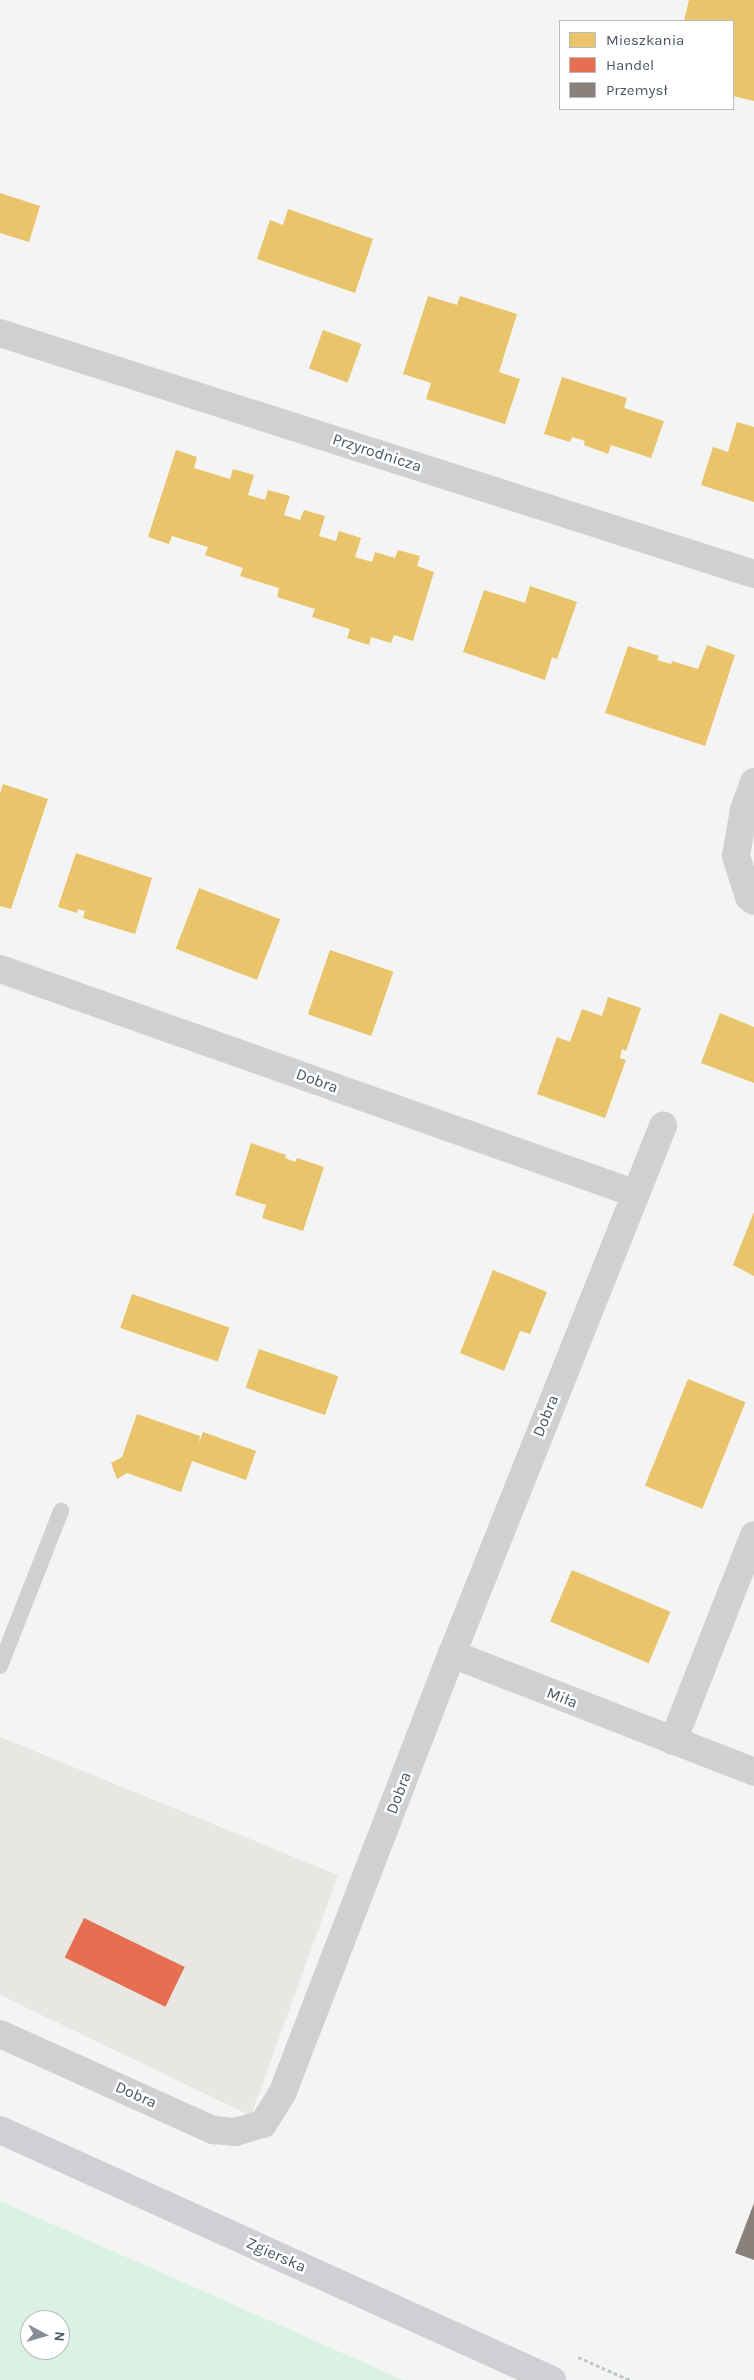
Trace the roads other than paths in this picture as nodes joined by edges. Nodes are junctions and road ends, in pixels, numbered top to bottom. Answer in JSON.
{"nodes":[{"id":1,"x":0,"y":333,"type":"edge"},
{"id":2,"x":754,"y":574,"type":"edge"},
{"id":3,"x":754,"y":782,"type":"edge"},
{"id":4,"x":754,"y":901,"type":"edge"},
{"id":5,"x":0,"y":969,"type":"edge"},
{"id":6,"x":663,"y":1126,"type":"dead end"},
{"id":7,"x":634,"y":1193,"type":"junction"},
{"id":8,"x":61,"y":1511,"type":"dead end"},
{"id":9,"x":754,"y":1535,"type":"edge"},
{"id":10,"x":452,"y":1654,"type":"junction"},
{"id":11,"x":0,"y":1666,"type":"edge"},
{"id":12,"x":673,"y":1741,"type":"junction"},
{"id":13,"x":754,"y":1772,"type":"edge"},
{"id":14,"x":0,"y":2034,"type":"edge"},
{"id":15,"x":0,"y":2130,"type":"edge"},
{"id":16,"x":552,"y":2380,"type":"edge"}],
"edges":[{"from":1,"to":2,"type":"street","name":"Przyrodnicza"},
{"from":3,"to":4,"type":"street"},
{"from":5,"to":7,"type":"street","name":"Dobra"},
{"from":6,"to":7,"type":"street","name":"Dobra"},
{"from":7,"to":10,"type":"street","name":"Dobra"},
{"from":8,"to":11,"type":"lane"},
{"from":9,"to":12,"type":"street"},
{"from":10,"to":12,"type":"street","name":"Miła"},
{"from":10,"to":14,"type":"street","name":"Dobra"},
{"from":12,"to":13,"type":"street","name":"Miła"},
{"from":15,"to":16,"type":"main road","name":"Zgierska"}]}
